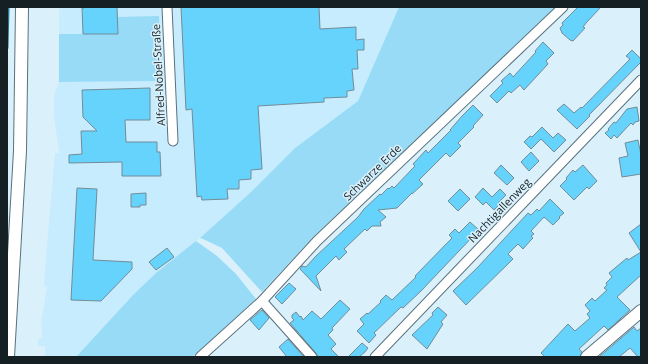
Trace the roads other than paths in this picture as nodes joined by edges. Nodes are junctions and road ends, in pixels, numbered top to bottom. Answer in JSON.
{"nodes":[{"id":1,"x":22,"y":7,"type":"edge"},
{"id":2,"x":167,"y":7,"type":"edge"},
{"id":3,"x":563,"y":7,"type":"edge"},
{"id":4,"x":641,"y":80,"type":"edge"},
{"id":5,"x":173,"y":141,"type":"dead end"},
{"id":6,"x":262,"y":301,"type":"junction"},
{"id":7,"x":641,"y":311,"type":"edge"},
{"id":8,"x":8,"y":357,"type":"edge"},
{"id":9,"x":200,"y":357,"type":"edge"},
{"id":10,"x":312,"y":357,"type":"edge"},
{"id":11,"x":375,"y":357,"type":"edge"},
{"id":12,"x":587,"y":357,"type":"edge"}],
"edges":[{"from":1,"to":8,"type":"main road"},
{"from":2,"to":5,"type":"street","name":"Alfred-Nobel-Straße"},
{"from":3,"to":6,"type":"street","name":"Schwarze Erde"},
{"from":4,"to":11,"type":"street","name":"Nachtigallenweg"},
{"from":6,"to":9,"type":"street","name":"Schwarze Erde"},
{"from":6,"to":10,"type":"street"},
{"from":7,"to":12,"type":"main road"}]}
